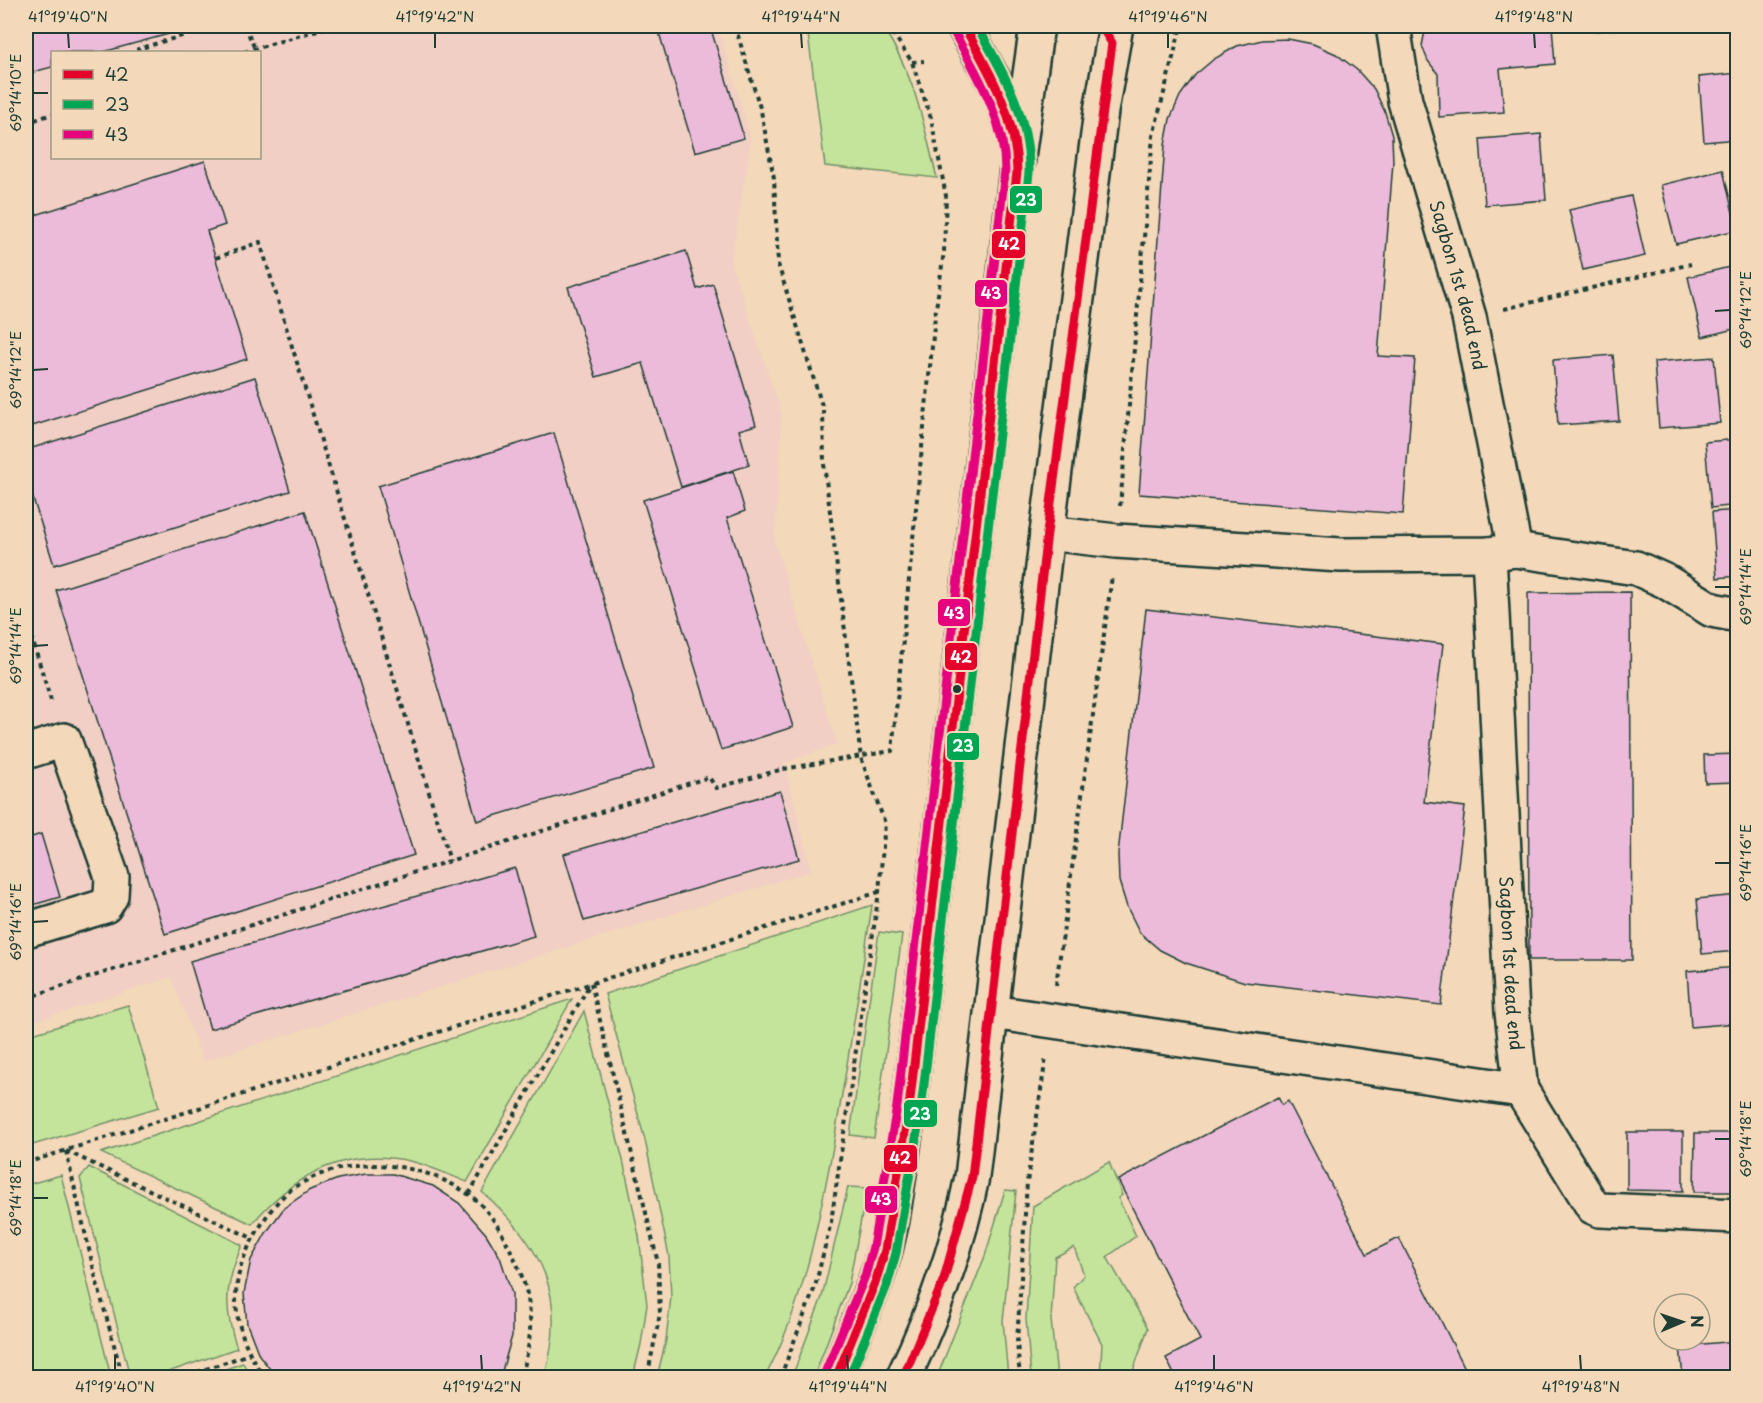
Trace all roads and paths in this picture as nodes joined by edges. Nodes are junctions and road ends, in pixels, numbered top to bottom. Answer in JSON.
{"nodes":[{"id":1,"x":187,"y":26,"type":"edge"},
{"id":2,"x":215,"y":26,"type":"edge"},
{"id":3,"x":245,"y":26,"type":"edge"},
{"id":4,"x":331,"y":26,"type":"edge"},
{"id":5,"x":735,"y":26,"type":"edge"},
{"id":6,"x":888,"y":26,"type":"edge"},
{"id":7,"x":964,"y":26,"type":"edge"},
{"id":8,"x":1037,"y":26,"type":"edge"},
{"id":9,"x":1181,"y":26,"type":"edge"},
{"id":10,"x":1393,"y":26,"type":"edge"},
{"id":11,"x":1110,"y":31,"type":"edge"},
{"id":12,"x":189,"y":33,"type":"junction"},
{"id":13,"x":255,"y":49,"type":"junction"},
{"id":14,"x":139,"y":51,"type":"edge"},
{"id":15,"x":248,"y":51,"type":"edge"},
{"id":16,"x":924,"y":61,"type":"dead end"},
{"id":17,"x":912,"y":62,"type":"junction"},
{"id":18,"x":51,"y":114,"type":"edge"},
{"id":19,"x":26,"y":123,"type":"edge"},
{"id":20,"x":1019,"y":150,"type":"junction"},
{"id":21,"x":216,"y":258,"type":"dead end"},
{"id":22,"x":1691,"y":264,"type":"dead end"},
{"id":23,"x":1469,"y":317,"type":"junction"},
{"id":24,"x":1047,"y":533,"type":"junction"},
{"id":25,"x":1116,"y":541,"type":"junction"},
{"id":26,"x":1502,"y":552,"type":"junction"},
{"id":27,"x":1737,"y":615,"type":"edge"},
{"id":28,"x":26,"y":619,"type":"edge"},
{"id":29,"x":64,"y":740,"type":"junction"},
{"id":30,"x":26,"y":752,"type":"edge"},
{"id":31,"x":861,"y":758,"type":"junction"},
{"id":32,"x":450,"y":861,"type":"junction"},
{"id":33,"x":879,"y":892,"type":"junction"},
{"id":34,"x":26,"y":930,"type":"edge"},
{"id":35,"x":591,"y":983,"type":"junction"},
{"id":36,"x":26,"y":998,"type":"edge"},
{"id":37,"x":992,"y":1012,"type":"junction"},
{"id":38,"x":1052,"y":1021,"type":"junction"},
{"id":39,"x":1521,"y":1090,"type":"junction"},
{"id":40,"x":66,"y":1151,"type":"junction"},
{"id":41,"x":26,"y":1164,"type":"edge"},
{"id":42,"x":469,"y":1194,"type":"junction"},
{"id":43,"x":1737,"y":1216,"type":"edge"},
{"id":44,"x":252,"y":1238,"type":"junction"},
{"id":45,"x":249,"y":1354,"type":"junction"},
{"id":46,"x":123,"y":1377,"type":"edge"},
{"id":47,"x":180,"y":1377,"type":"edge"},
{"id":48,"x":264,"y":1377,"type":"edge"},
{"id":49,"x":521,"y":1377,"type":"edge"},
{"id":50,"x":647,"y":1377,"type":"edge"},
{"id":51,"x":780,"y":1377,"type":"edge"},
{"id":52,"x":836,"y":1377,"type":"edge"},
{"id":53,"x":903,"y":1377,"type":"edge"},
{"id":54,"x":1020,"y":1377,"type":"edge"}],
"edges":[{"from":1,"to":12,"type":"path"},
{"from":2,"to":12,"type":"path"},
{"from":3,"to":13,"type":"path"},
{"from":4,"to":13,"type":"path"},
{"from":5,"to":31,"type":"path"},
{"from":6,"to":17,"type":"path"},
{"from":7,"to":20,"type":"main road"},
{"from":8,"to":20,"type":"main road"},
{"from":9,"to":25,"type":"path"},
{"from":10,"to":23,"type":"main road","name":"Sagbon 1st dead end"},
{"from":11,"to":24,"type":"main road"},
{"from":12,"to":14,"type":"path"},
{"from":13,"to":15,"type":"path"},
{"from":16,"to":17,"type":"path"},
{"from":17,"to":31,"type":"path"},
{"from":18,"to":19,"type":"path"},
{"from":20,"to":52,"type":"main road"},
{"from":21,"to":32,"type":"path"},
{"from":22,"to":23,"type":"path"},
{"from":23,"to":26,"type":"main road","name":"Sagbon 1st dead end"},
{"from":24,"to":25,"type":"main road"},
{"from":24,"to":37,"type":"main road"},
{"from":25,"to":26,"type":"main road"},
{"from":25,"to":38,"type":"path"},
{"from":26,"to":27,"type":"main road"},
{"from":26,"to":39,"type":"main road","name":"Sagbon 1st dead end"},
{"from":28,"to":29,"type":"path"},
{"from":29,"to":30,"type":"main road"},
{"from":29,"to":34,"type":"main road"},
{"from":31,"to":32,"type":"path"},
{"from":31,"to":33,"type":"path"},
{"from":32,"to":36,"type":"path"},
{"from":33,"to":35,"type":"path"},
{"from":33,"to":51,"type":"path"},
{"from":35,"to":40,"type":"path"},
{"from":35,"to":42,"type":"path"},
{"from":35,"to":50,"type":"path"},
{"from":37,"to":38,"type":"main road"},
{"from":37,"to":53,"type":"main road"},
{"from":38,"to":39,"type":"main road"},
{"from":38,"to":54,"type":"path"},
{"from":39,"to":43,"type":"main road","name":"Sagbon 1st dead end"},
{"from":40,"to":41,"type":"path"},
{"from":40,"to":44,"type":"path"},
{"from":40,"to":46,"type":"path"},
{"from":42,"to":44,"type":"path"},
{"from":42,"to":49,"type":"path"},
{"from":44,"to":45,"type":"path"},
{"from":45,"to":47,"type":"path"},
{"from":45,"to":48,"type":"path"}]}
